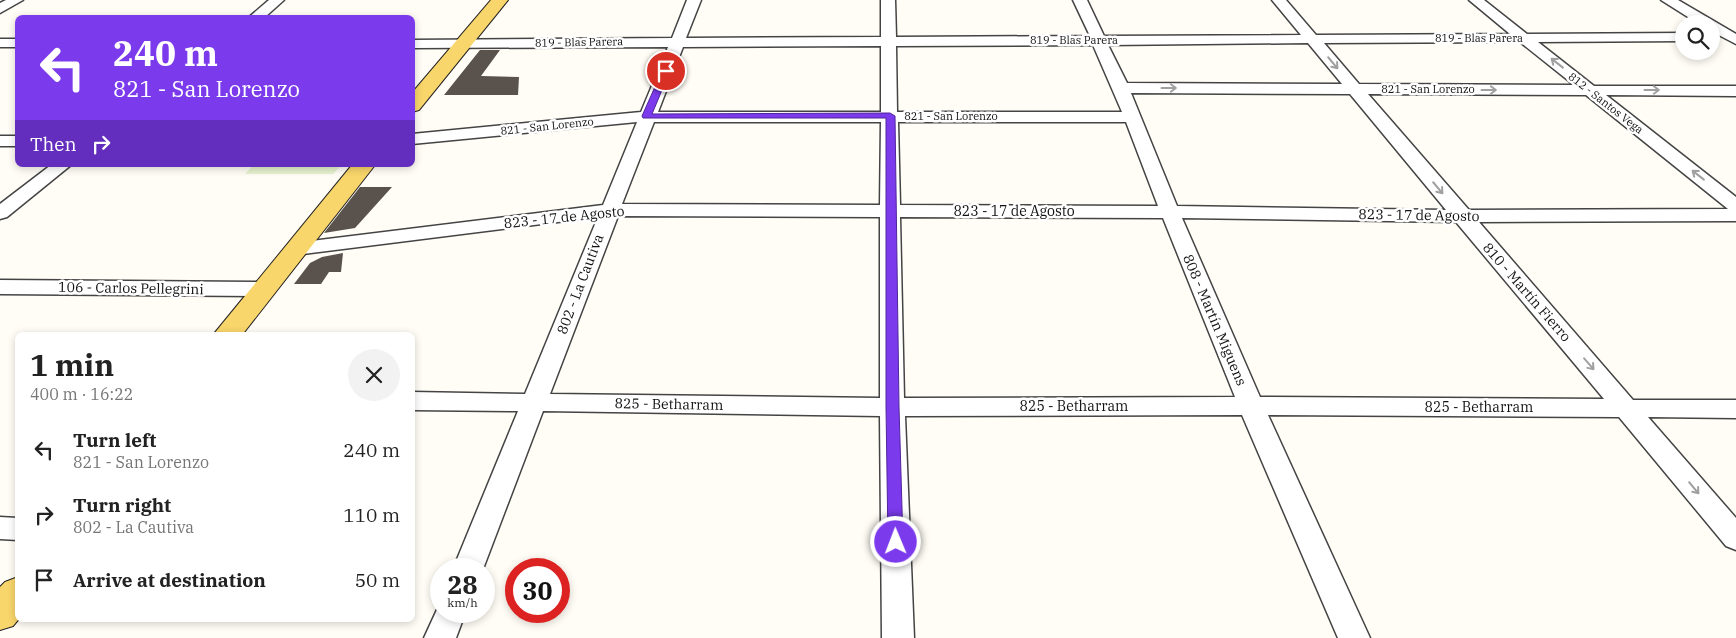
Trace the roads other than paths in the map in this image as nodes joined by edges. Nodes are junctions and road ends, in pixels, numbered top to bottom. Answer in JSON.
{"nodes":[{"id":1,"x":16,"y":0,"type":"edge"},
{"id":2,"x":277,"y":0,"type":"edge"},
{"id":3,"x":500,"y":0,"type":"edge"},
{"id":4,"x":694,"y":0,"type":"edge"},
{"id":5,"x":888,"y":0,"type":"edge"},
{"id":6,"x":1080,"y":0,"type":"edge"},
{"id":7,"x":1279,"y":0,"type":"edge"},
{"id":8,"x":1476,"y":0,"type":"edge"},
{"id":9,"x":1668,"y":0,"type":"edge"},
{"id":10,"x":0,"y":9,"type":"edge"},
{"id":11,"x":258,"y":15,"type":"edge"},
{"id":12,"x":1694,"y":15,"type":"edge"},
{"id":13,"x":1720,"y":29,"type":"edge"},
{"id":14,"x":1720,"y":36,"type":"edge"},
{"id":15,"x":1675,"y":37,"type":"edge"},
{"id":16,"x":1734,"y":37,"type":"edge"},
{"id":17,"x":1525,"y":38,"type":"junction"},
{"id":18,"x":1313,"y":39,"type":"junction"},
{"id":19,"x":1098,"y":40,"type":"junction"},
{"id":20,"x":679,"y":41,"type":"junction"},
{"id":21,"x":889,"y":41,"type":"junction"},
{"id":22,"x":0,"y":43,"type":"edge"},
{"id":23,"x":15,"y":43,"type":"edge"},
{"id":24,"x":415,"y":44,"type":"edge"},
{"id":25,"x":464,"y":44,"type":"junction"},
{"id":26,"x":1121,"y":88,"type":"junction"},
{"id":27,"x":1355,"y":89,"type":"junction"},
{"id":28,"x":1590,"y":90,"type":"junction"},
{"id":29,"x":1736,"y":91,"type":"edge"},
{"id":30,"x":415,"y":102,"type":"edge"},
{"id":31,"x":646,"y":116,"type":"junction"},
{"id":32,"x":890,"y":116,"type":"junction"},
{"id":33,"x":1131,"y":117,"type":"junction"},
{"id":34,"x":415,"y":139,"type":"edge"},
{"id":35,"x":0,"y":141,"type":"edge"},
{"id":36,"x":15,"y":141,"type":"edge"},
{"id":37,"x":59,"y":167,"type":"edge"},
{"id":38,"x":362,"y":167,"type":"edge"},
{"id":39,"x":1736,"y":206,"type":"edge"},
{"id":40,"x":609,"y":210,"type":"junction"},
{"id":41,"x":891,"y":210,"type":"junction"},
{"id":42,"x":1170,"y":212,"type":"junction"},
{"id":43,"x":0,"y":213,"type":"edge"},
{"id":44,"x":1736,"y":215,"type":"edge"},
{"id":45,"x":1462,"y":216,"type":"junction"},
{"id":46,"x":295,"y":249,"type":"junction"},
{"id":47,"x":0,"y":287,"type":"edge"},
{"id":48,"x":263,"y":290,"type":"junction"},
{"id":49,"x":229,"y":332,"type":"edge"},
{"id":50,"x":415,"y":401,"type":"edge"},
{"id":51,"x":534,"y":403,"type":"junction"},
{"id":52,"x":1251,"y":406,"type":"junction"},
{"id":53,"x":892,"y":407,"type":"junction"},
{"id":54,"x":1627,"y":409,"type":"junction"},
{"id":55,"x":1736,"y":409,"type":"edge"},
{"id":56,"x":0,"y":528,"type":"edge"},
{"id":57,"x":15,"y":529,"type":"edge"},
{"id":58,"x":1736,"y":538,"type":"edge"},
{"id":59,"x":472,"y":558,"type":"edge"},
{"id":60,"x":15,"y":596,"type":"edge"},
{"id":61,"x":0,"y":614,"type":"edge"},
{"id":62,"x":446,"y":623,"type":"edge"},
{"id":63,"x":440,"y":638,"type":"edge"},
{"id":64,"x":898,"y":638,"type":"edge"},
{"id":65,"x":1354,"y":638,"type":"edge"}],
"edges":[{"from":1,"to":10,"type":"street"},
{"from":2,"to":11,"type":"street"},
{"from":3,"to":25,"type":"main road"},
{"from":4,"to":20,"type":"street","name":"802 - La Cautiva"},
{"from":5,"to":21,"type":"street"},
{"from":6,"to":19,"type":"street","name":"808 - Martín Miguens"},
{"from":7,"to":18,"type":"street","name":"810 - Martín Fierro"},
{"from":8,"to":17,"type":"street","name":"812 - Santos Vega"},
{"from":9,"to":12,"type":"street"},
{"from":13,"to":16,"type":"street"},
{"from":14,"to":16,"type":"street"},
{"from":15,"to":17,"type":"street","name":"819 - Blas Parera"},
{"from":17,"to":18,"type":"street","name":"819 - Blas Parera"},
{"from":28,"to":17,"type":"street","name":"812 - Santos Vega","one_way":true},
{"from":18,"to":19,"type":"street","name":"819 - Blas Parera"},
{"from":18,"to":27,"type":"street","name":"810 - Martín Fierro","one_way":true},
{"from":19,"to":21,"type":"street","name":"819 - Blas Parera"},
{"from":19,"to":26,"type":"street","name":"808 - Martín Miguens"},
{"from":20,"to":21,"type":"street","name":"819 - Blas Parera"},
{"from":20,"to":25,"type":"street","name":"819 - Blas Parera"},
{"from":20,"to":31,"type":"street","name":"802 - La Cautiva"},
{"from":21,"to":32,"type":"street"},
{"from":22,"to":23,"type":"street"},
{"from":24,"to":25,"type":"street","name":"819 - Blas Parera"},
{"from":25,"to":30,"type":"main road"},
{"from":26,"to":27,"type":"street","name":"821 - San Lorenzo","one_way":true},
{"from":26,"to":33,"type":"street","name":"808 - Martín Miguens"},
{"from":27,"to":28,"type":"street","name":"821 - San Lorenzo","one_way":true},
{"from":27,"to":45,"type":"street","name":"810 - Martín Fierro","one_way":true},
{"from":28,"to":29,"type":"street","name":"821 - San Lorenzo","one_way":true},
{"from":39,"to":28,"type":"street","name":"812 - Santos Vega","one_way":true},
{"from":31,"to":32,"type":"street","name":"821 - San Lorenzo"},
{"from":31,"to":34,"type":"street","name":"821 - San Lorenzo"},
{"from":31,"to":40,"type":"street","name":"802 - La Cautiva"},
{"from":32,"to":33,"type":"street","name":"821 - San Lorenzo"},
{"from":32,"to":41,"type":"street"},
{"from":33,"to":42,"type":"street","name":"808 - Martín Miguens"},
{"from":35,"to":36,"type":"street"},
{"from":37,"to":43,"type":"street"},
{"from":38,"to":46,"type":"main road"},
{"from":40,"to":41,"type":"street","name":"823 - 17 de Agosto"},
{"from":40,"to":46,"type":"street","name":"823 - 17 de Agosto"},
{"from":40,"to":51,"type":"street","name":"802 - La Cautiva"},
{"from":41,"to":42,"type":"street","name":"823 - 17 de Agosto"},
{"from":41,"to":53,"type":"street"},
{"from":42,"to":45,"type":"street","name":"823 - 17 de Agosto"},
{"from":42,"to":52,"type":"street","name":"808 - Martín Miguens"},
{"from":44,"to":45,"type":"street","name":"823 - 17 de Agosto"},
{"from":45,"to":54,"type":"street","name":"810 - Martín Fierro","one_way":true},
{"from":46,"to":48,"type":"main road"},
{"from":47,"to":48,"type":"street","name":"106 - Carlos Pellegrini"},
{"from":48,"to":49,"type":"main road"},
{"from":50,"to":51,"type":"street","name":"825 - Betharram"},
{"from":51,"to":53,"type":"street","name":"825 - Betharram"},
{"from":51,"to":59,"type":"street","name":"802 - La Cautiva"},
{"from":52,"to":53,"type":"street","name":"825 - Betharram"},
{"from":52,"to":54,"type":"street","name":"825 - Betharram"},
{"from":52,"to":65,"type":"street","name":"808 - Martín Miguens"},
{"from":53,"to":64,"type":"street"},
{"from":54,"to":55,"type":"street","name":"825 - Betharram"},
{"from":54,"to":58,"type":"street","name":"810 - Martín Fierro","one_way":true},
{"from":56,"to":57,"type":"street"},
{"from":60,"to":61,"type":"main road"},
{"from":62,"to":63,"type":"street"}]}
